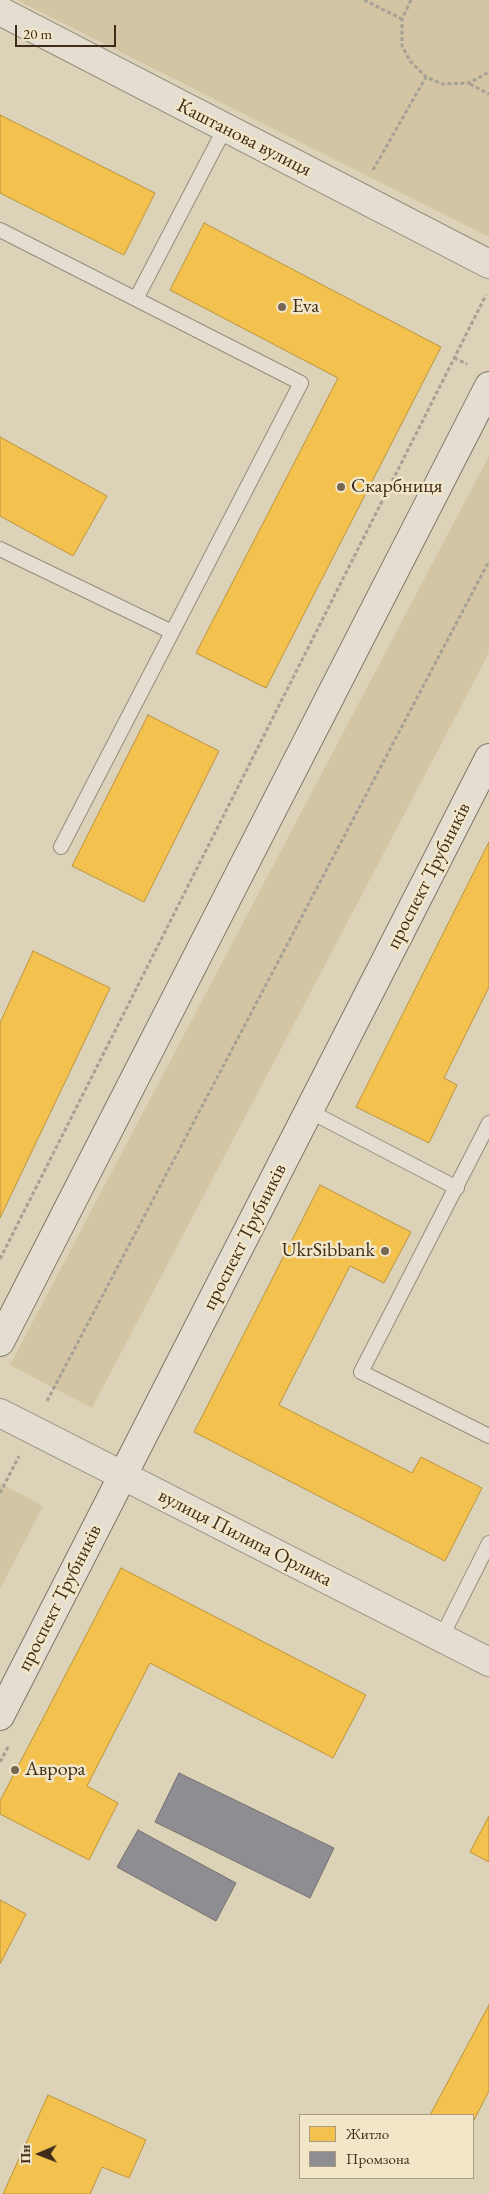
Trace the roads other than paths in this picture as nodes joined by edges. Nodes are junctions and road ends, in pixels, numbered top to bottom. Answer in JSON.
{"nodes":[{"id":1,"x":0,"y":11,"type":"edge"},
{"id":2,"x":226,"y":128,"type":"junction"},
{"id":3,"x":0,"y":230,"type":"edge"},
{"id":4,"x":489,"y":264,"type":"edge"},
{"id":5,"x":136,"y":299,"type":"junction"},
{"id":6,"x":489,"y":386,"type":"edge"},
{"id":7,"x":0,"y":549,"type":"edge"},
{"id":8,"x":172,"y":632,"type":"junction"},
{"id":9,"x":489,"y":758,"type":"edge"},
{"id":10,"x":61,"y":847,"type":"dead end"},
{"id":11,"x":309,"y":1110,"type":"junction"},
{"id":12,"x":489,"y":1123,"type":"edge"},
{"id":13,"x":457,"y":1188,"type":"junction"},
{"id":14,"x":0,"y":1342,"type":"edge"},
{"id":15,"x":0,"y":1413,"type":"edge"},
{"id":16,"x":489,"y":1436,"type":"edge"},
{"id":17,"x":123,"y":1476,"type":"junction"},
{"id":18,"x":489,"y":1544,"type":"edge"},
{"id":19,"x":441,"y":1638,"type":"junction"},
{"id":20,"x":489,"y":1662,"type":"edge"},
{"id":21,"x":0,"y":1716,"type":"edge"}],
"edges":[{"from":1,"to":2,"type":"main road","name":"Каштанова вулиця"},
{"from":2,"to":4,"type":"main road","name":"Каштанова вулиця"},
{"from":2,"to":5,"type":"lane"},
{"from":3,"to":5,"type":"lane"},
{"from":5,"to":8,"type":"lane"},
{"from":6,"to":14,"type":"main road"},
{"from":7,"to":8,"type":"lane"},
{"from":8,"to":10,"type":"lane"},
{"from":9,"to":11,"type":"main road","name":"проспект Трубників"},
{"from":11,"to":13,"type":"lane"},
{"from":11,"to":17,"type":"main road","name":"проспект Трубників"},
{"from":12,"to":13,"type":"lane"},
{"from":13,"to":16,"type":"lane"},
{"from":15,"to":17,"type":"main road","name":"вулиця Пилипа Орлика"},
{"from":17,"to":19,"type":"main road","name":"вулиця Пилипа Орлика"},
{"from":17,"to":21,"type":"main road","name":"проспект Трубників"},
{"from":18,"to":19,"type":"lane"},
{"from":19,"to":20,"type":"main road","name":"вулиця Пилипа Орлика"}]}
